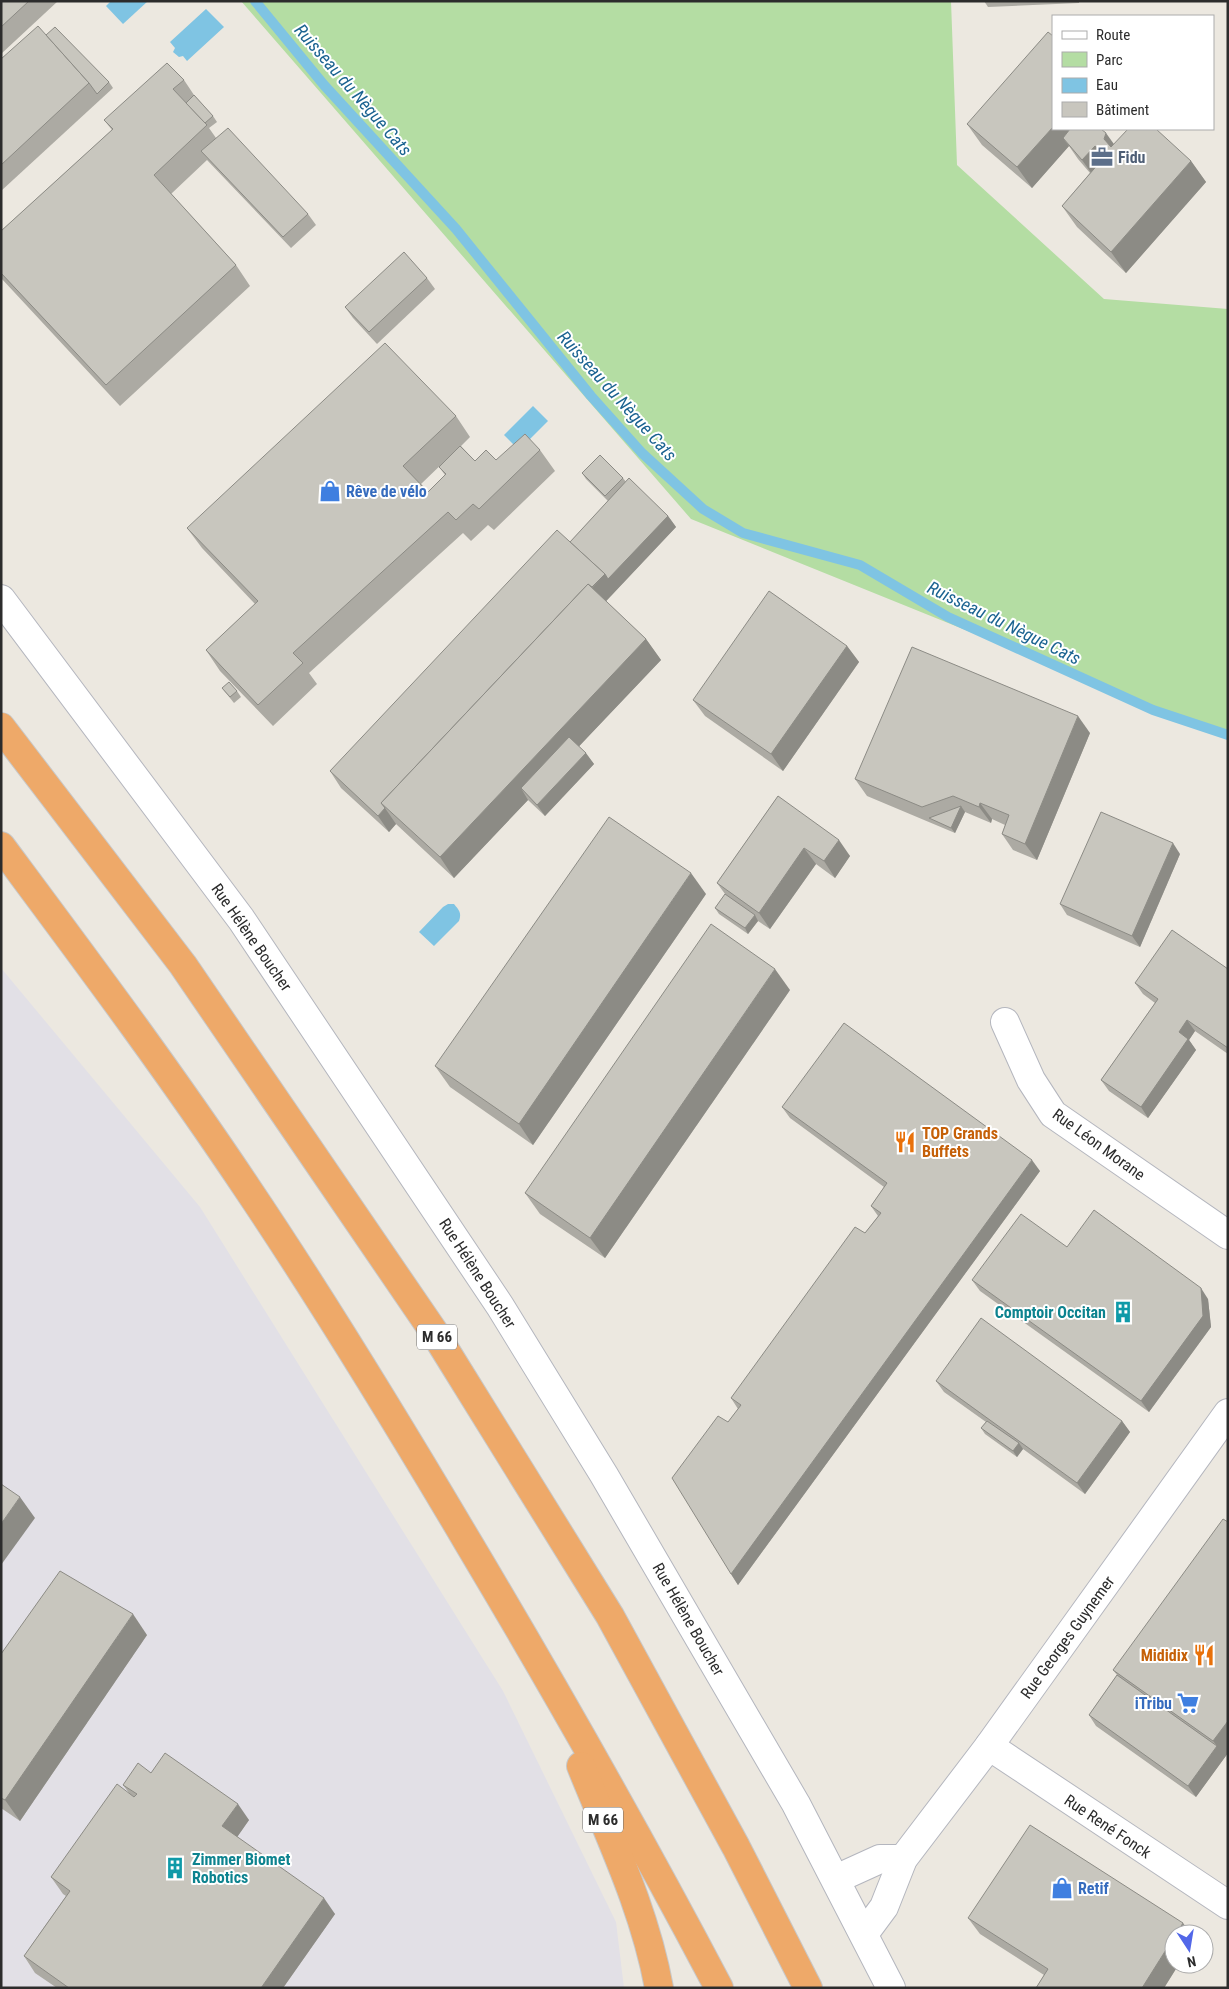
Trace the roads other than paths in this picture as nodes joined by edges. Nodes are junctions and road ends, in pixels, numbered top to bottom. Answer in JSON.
{"nodes":[{"id":1,"x":1,"y":599,"type":"edge"},
{"id":2,"x":1,"y":727,"type":"edge"},
{"id":3,"x":1,"y":846,"type":"edge"},
{"id":4,"x":1006,"y":1022,"type":"dead end"},
{"id":5,"x":1228,"y":1235,"type":"edge"},
{"id":6,"x":1228,"y":1413,"type":"edge"},
{"id":7,"x":535,"y":1656,"type":"junction"},
{"id":8,"x":989,"y":1746,"type":"junction"},
{"id":9,"x":903,"y":1859,"type":"junction"},
{"id":10,"x":836,"y":1879,"type":"junction"},
{"id":11,"x":1228,"y":1905,"type":"edge"},
{"id":12,"x":864,"y":1934,"type":"junction"},
{"id":13,"x":659,"y":1988,"type":"edge"},
{"id":14,"x":719,"y":1988,"type":"edge"},
{"id":15,"x":808,"y":1988,"type":"edge"},
{"id":16,"x":891,"y":1988,"type":"edge"}],
"edges":[{"from":1,"to":10,"type":"street","name":"Rue Hélène Boucher"},
{"from":2,"to":15,"type":"highway","number":"M 66"},
{"from":3,"to":7,"type":"highway","number":"M 66"},
{"from":4,"to":5,"type":"street","name":"Rue Léon Morane"},
{"from":6,"to":8,"type":"street","name":"Rue Georges Guynemer"},
{"from":7,"to":13,"type":"highway","number":"M 66"},
{"from":7,"to":14,"type":"highway","number":"M 66"},
{"from":8,"to":9,"type":"street","name":"Rue Georges Guynemer"},
{"from":8,"to":11,"type":"street","name":"Rue René Fonck"},
{"from":9,"to":10,"type":"street"},
{"from":9,"to":12,"type":"street","name":"Rue Georges Guynemer"},
{"from":10,"to":12,"type":"street","name":"Rue Hélène Boucher"},
{"from":12,"to":16,"type":"street","name":"Rue Hélène Boucher"}]}
